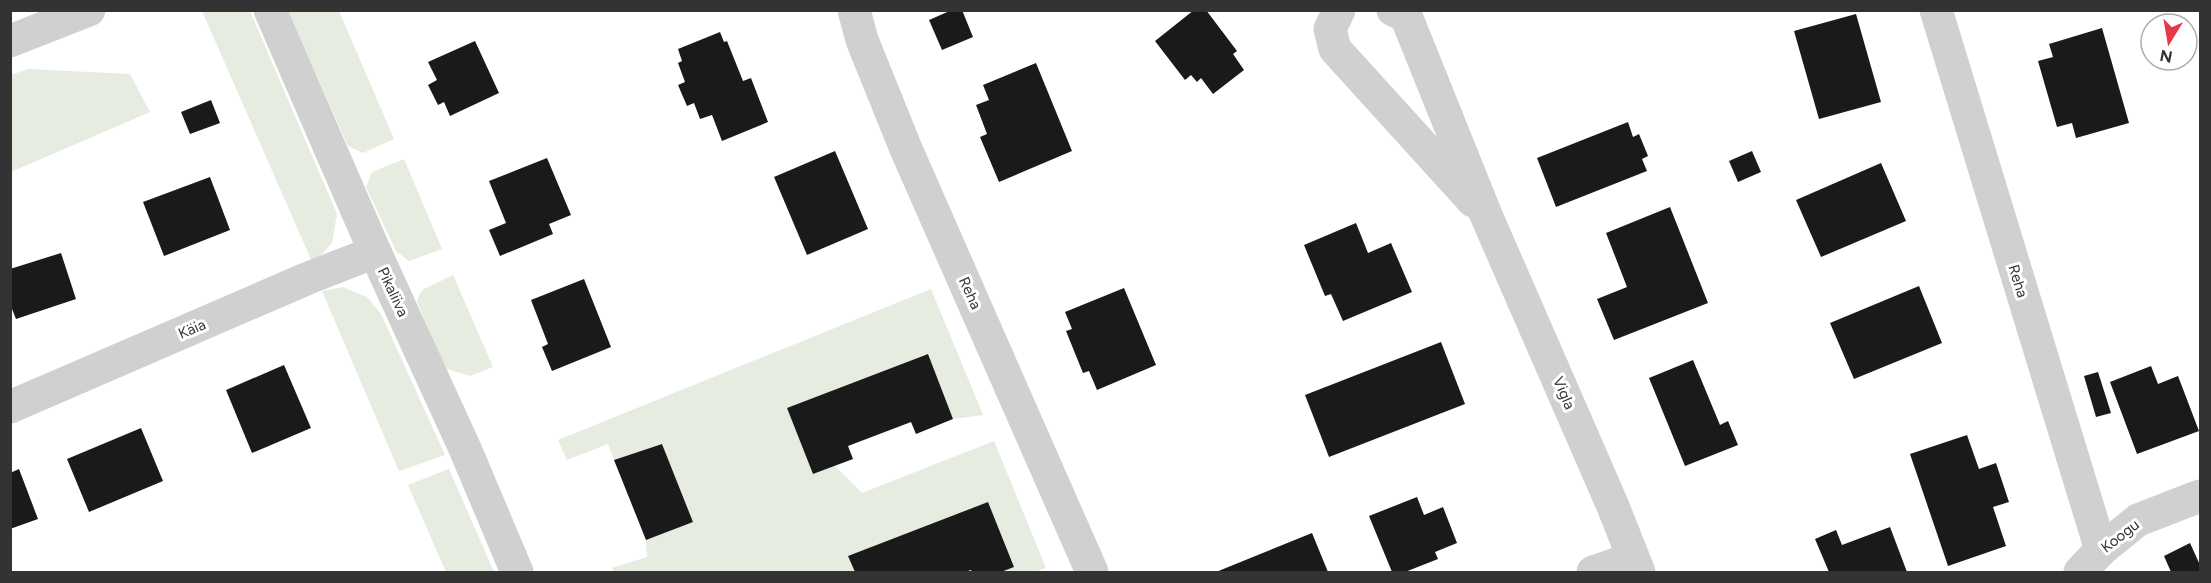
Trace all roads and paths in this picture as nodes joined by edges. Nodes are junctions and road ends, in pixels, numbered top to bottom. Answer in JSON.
{"nodes":[{"id":1,"x":89,"y":10,"type":"edge"},
{"id":2,"x":270,"y":10,"type":"edge"},
{"id":3,"x":854,"y":10,"type":"edge"},
{"id":4,"x":1340,"y":10,"type":"edge"},
{"id":5,"x":1393,"y":10,"type":"edge"},
{"id":6,"x":1936,"y":10,"type":"edge"},
{"id":7,"x":10,"y":41,"type":"edge"},
{"id":8,"x":1486,"y":215,"type":"junction"},
{"id":9,"x":375,"y":252,"type":"junction"},
{"id":10,"x":10,"y":407,"type":"edge"},
{"id":11,"x":2200,"y":496,"type":"edge"},
{"id":12,"x":2091,"y":561,"type":"edge"},
{"id":13,"x":1636,"y":565,"type":"edge"},
{"id":14,"x":517,"y":573,"type":"edge"},
{"id":15,"x":1092,"y":573,"type":"edge"},
{"id":16,"x":1593,"y":573,"type":"edge"}],
"edges":[{"from":1,"to":7,"type":"street"},
{"from":2,"to":9,"type":"street","name":"Pikaliiva"},
{"from":3,"to":15,"type":"street","name":"Reha"},
{"from":4,"to":8,"type":"street","name":"Vigla"},
{"from":5,"to":8,"type":"street","name":"Vigla"},
{"from":6,"to":12,"type":"street","name":"Reha"},
{"from":8,"to":13,"type":"street","name":"Vigla"},
{"from":9,"to":10,"type":"street","name":"Käia"},
{"from":9,"to":14,"type":"street","name":"Pikaliiva"},
{"from":11,"to":12,"type":"street","name":"Koogu"},
{"from":13,"to":16,"type":"street"}]}
